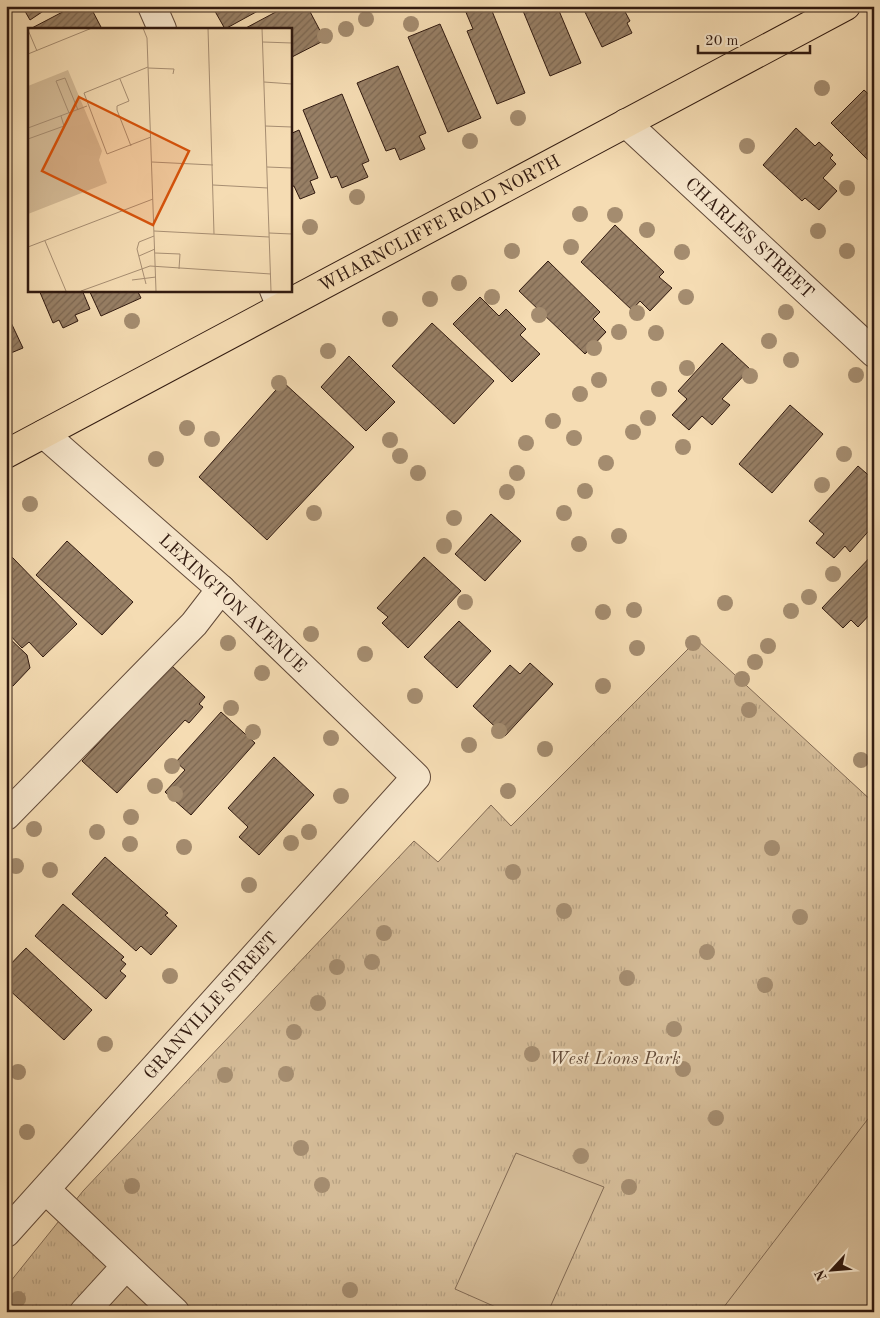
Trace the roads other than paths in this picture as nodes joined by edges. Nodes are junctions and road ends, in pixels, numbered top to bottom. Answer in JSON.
{"nodes":[{"id":1,"x":152,"y":6,"type":"edge"},
{"id":2,"x":846,"y":6,"type":"edge"},
{"id":3,"x":162,"y":28,"type":"edge"},
{"id":4,"x":626,"y":123,"type":"junction"},
{"id":5,"x":277,"y":299,"type":"edge"},
{"id":6,"x":874,"y":353,"type":"edge"},
{"id":7,"x":44,"y":434,"type":"junction"},
{"id":8,"x":6,"y":454,"type":"edge"},
{"id":9,"x":221,"y":589,"type":"junction"},
{"id":10,"x":416,"y":777,"type":"joint"},
{"id":11,"x":6,"y":816,"type":"edge"},
{"id":12,"x":46,"y":1190,"type":"junction"},
{"id":13,"x":6,"y":1234,"type":"edge"},
{"id":14,"x":126,"y":1266,"type":"junction"},
{"id":15,"x":84,"y":1312,"type":"edge"},
{"id":16,"x":175,"y":1312,"type":"edge"}],
"edges":[{"from":1,"to":3,"type":"street"},
{"from":2,"to":4,"type":"main road","name":"WHARNCLIFFE ROAD NORTH"},
{"from":4,"to":5,"type":"main road","name":"WHARNCLIFFE ROAD NORTH"},
{"from":4,"to":6,"type":"street","name":"CHARLES STREET"},
{"from":5,"to":7,"type":"main road","name":"WHARNCLIFFE ROAD NORTH"},
{"from":7,"to":8,"type":"main road","name":"WHARNCLIFFE ROAD NORTH"},
{"from":7,"to":9,"type":"street","name":"LEXINGTON AVENUE"},
{"from":9,"to":10,"type":"street","name":"LEXINGTON AVENUE"},
{"from":9,"to":11,"type":"street"},
{"from":10,"to":12,"type":"street","name":"GRANVILLE STREET"},
{"from":12,"to":13,"type":"street","name":"GRANVILLE STREET"},
{"from":12,"to":14,"type":"street"},
{"from":14,"to":15,"type":"street"},
{"from":14,"to":16,"type":"street"}]}
